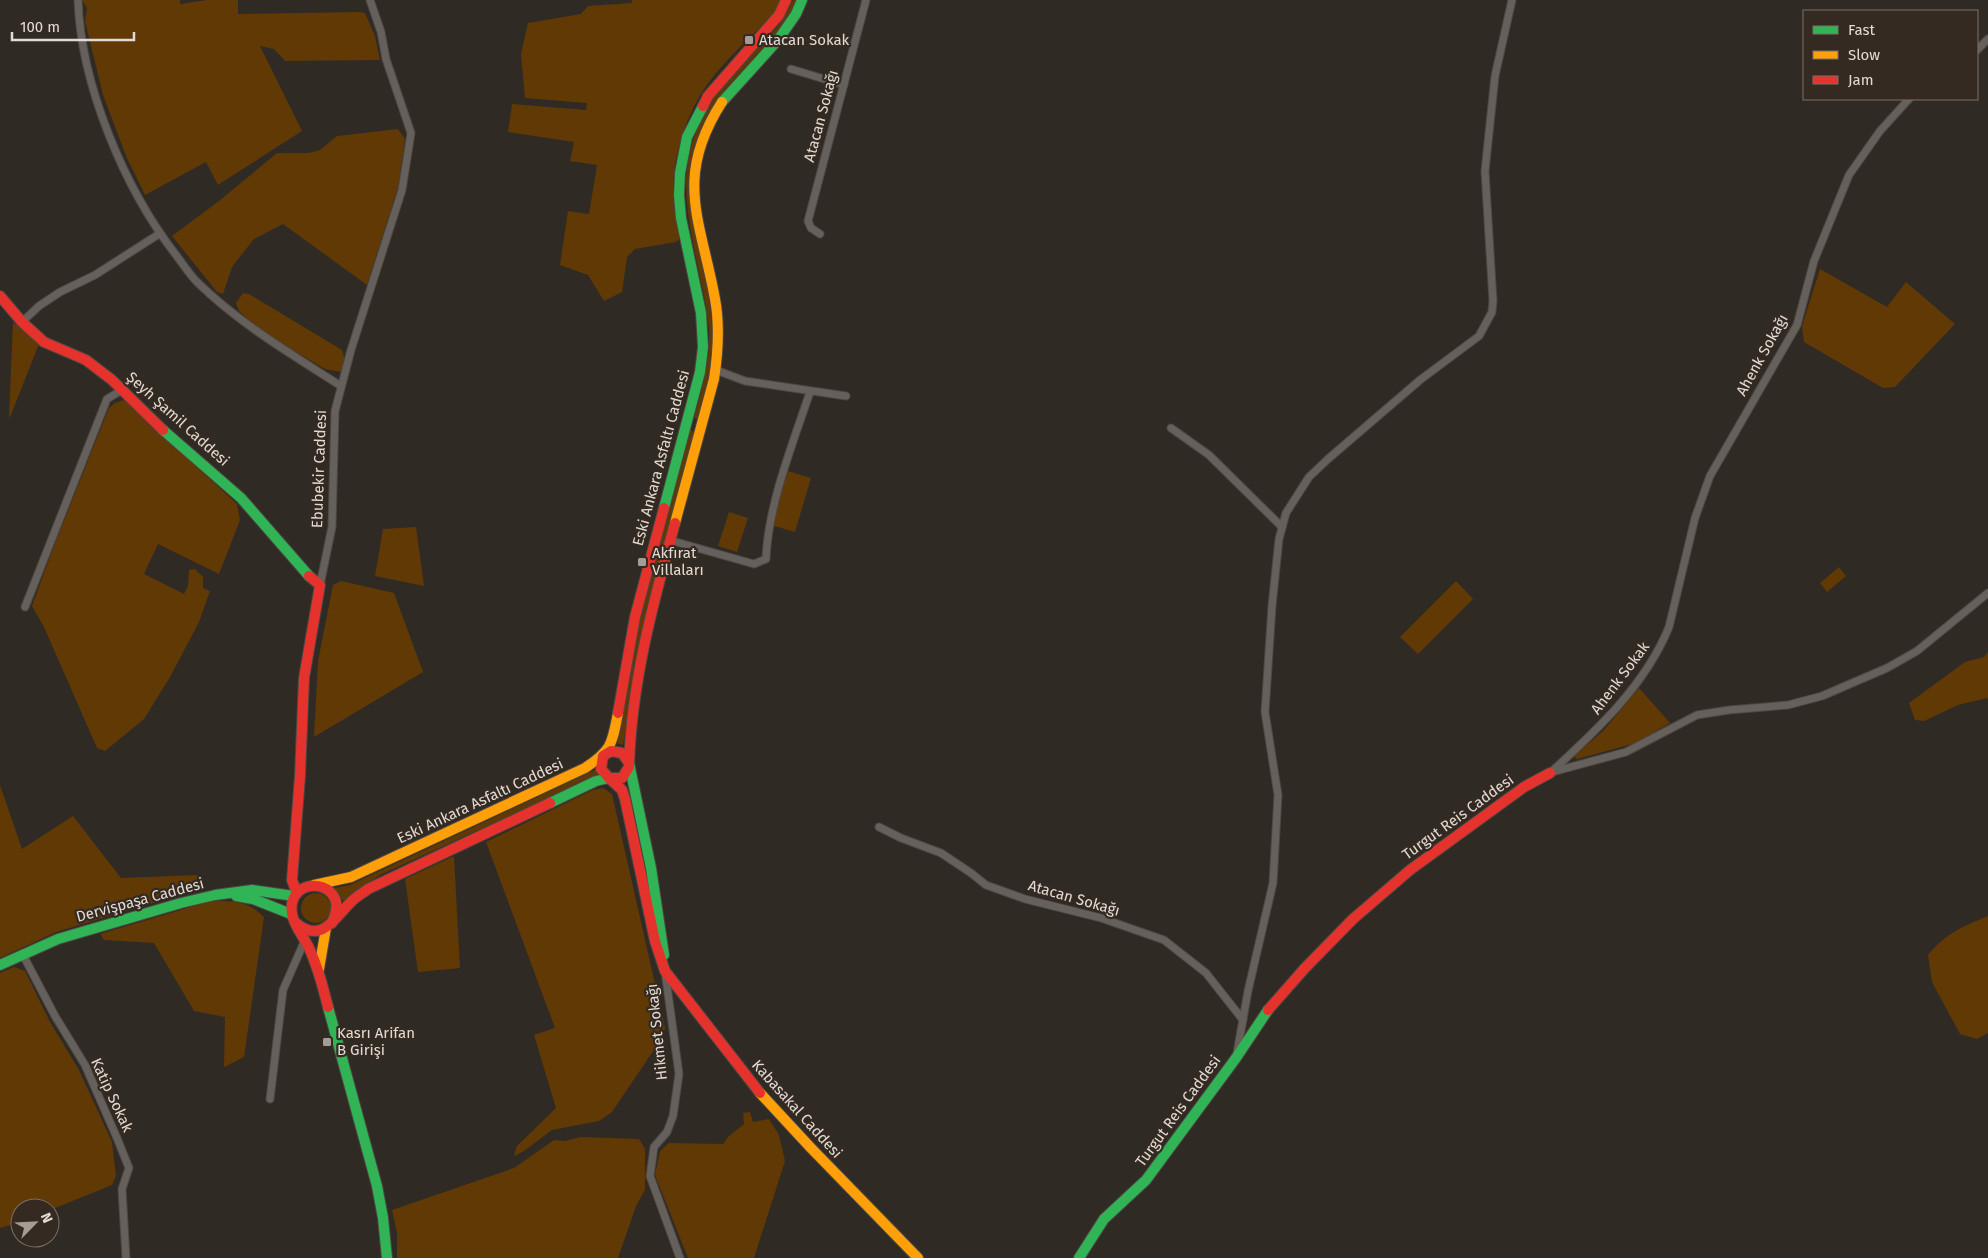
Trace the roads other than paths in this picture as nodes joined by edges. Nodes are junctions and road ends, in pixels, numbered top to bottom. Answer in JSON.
{"nodes":[{"id":1,"x":78,"y":0,"type":"edge"},
{"id":2,"x":370,"y":0,"type":"edge"},
{"id":3,"x":786,"y":0,"type":"edge"},
{"id":4,"x":802,"y":0,"type":"edge"},
{"id":5,"x":866,"y":0,"type":"edge"},
{"id":6,"x":1512,"y":0,"type":"edge"},
{"id":7,"x":1988,"y":39,"type":"edge"},
{"id":8,"x":1978,"y":49,"type":"edge"},
{"id":9,"x":791,"y":69,"type":"dead end"},
{"id":10,"x":844,"y":85,"type":"junction"},
{"id":11,"x":1908,"y":100,"type":"edge"},
{"id":12,"x":159,"y":234,"type":"junction"},
{"id":13,"x":820,"y":234,"type":"dead end"},
{"id":14,"x":0,"y":296,"type":"edge"},
{"id":15,"x":22,"y":322,"type":"junction"},
{"id":16,"x":716,"y":370,"type":"junction"},
{"id":17,"x":341,"y":386,"type":"junction"},
{"id":18,"x":122,"y":390,"type":"junction"},
{"id":19,"x":810,"y":392,"type":"junction"},
{"id":20,"x":846,"y":396,"type":"dead end"},
{"id":21,"x":1171,"y":428,"type":"dead end"},
{"id":22,"x":1282,"y":527,"type":"junction"},
{"id":23,"x":669,"y":540,"type":"junction"},
{"id":24,"x":1680,"y":580,"type":"joint"},
{"id":25,"x":320,"y":585,"type":"junction"},
{"id":26,"x":1988,"y":593,"type":"edge"},
{"id":27,"x":25,"y":607,"type":"dead end"},
{"id":28,"x":603,"y":756,"type":"junction"},
{"id":29,"x":629,"y":763,"type":"junction"},
{"id":30,"x":1550,"y":773,"type":"junction"},
{"id":31,"x":609,"y":778,"type":"junction"},
{"id":32,"x":879,"y":827,"type":"dead end"},
{"id":33,"x":314,"y":885,"type":"junction"},
{"id":34,"x":295,"y":894,"type":"junction"},
{"id":35,"x":215,"y":895,"type":"junction"},
{"id":36,"x":292,"y":917,"type":"junction"},
{"id":37,"x":329,"y":926,"type":"junction"},
{"id":38,"x":305,"y":940,"type":"junction"},
{"id":39,"x":23,"y":955,"type":"junction"},
{"id":40,"x":0,"y":966,"type":"edge"},
{"id":41,"x":319,"y":969,"type":"junction"},
{"id":42,"x":665,"y":970,"type":"junction"},
{"id":43,"x":1243,"y":1020,"type":"junction"},
{"id":44,"x":1236,"y":1058,"type":"junction"},
{"id":45,"x":270,"y":1099,"type":"dead end"},
{"id":46,"x":126,"y":1258,"type":"edge"},
{"id":47,"x":387,"y":1258,"type":"edge"},
{"id":48,"x":680,"y":1258,"type":"edge"},
{"id":49,"x":918,"y":1258,"type":"edge"},
{"id":50,"x":1079,"y":1258,"type":"edge"}],
"edges":[{"from":1,"to":12,"type":"street"},
{"from":2,"to":17,"type":"street","name":"Ebubekir Caddesi"},
{"from":3,"to":28,"type":"main road","name":"Eski Ankara Asfaltı Caddesi"},
{"from":4,"to":16,"type":"main road","name":"Eski Ankara Asfaltı Caddesi"},
{"from":5,"to":10,"type":"street","name":"Atacan Sokağı"},
{"from":6,"to":22,"type":"street"},
{"from":7,"to":8,"type":"street"},
{"from":9,"to":10,"type":"street"},
{"from":10,"to":13,"type":"street","name":"Atacan Sokağı"},
{"from":11,"to":24,"type":"street","name":"Ahenk Sokağı"},
{"from":12,"to":15,"type":"street"},
{"from":12,"to":17,"type":"street"},
{"from":14,"to":15,"type":"main road","name":"Şeyh Şamil Caddesi"},
{"from":15,"to":18,"type":"main road","name":"Şeyh Şamil Caddesi"},
{"from":16,"to":19,"type":"street"},
{"from":16,"to":23,"type":"main road","name":"Eski Ankara Asfaltı Caddesi"},
{"from":17,"to":25,"type":"street","name":"Ebubekir Caddesi"},
{"from":18,"to":25,"type":"main road","name":"Şeyh Şamil Caddesi"},
{"from":18,"to":27,"type":"street"},
{"from":19,"to":20,"type":"street"},
{"from":19,"to":23,"type":"street"},
{"from":21,"to":22,"type":"street"},
{"from":22,"to":43,"type":"street"},
{"from":23,"to":29,"type":"main road","name":"Eski Ankara Asfaltı Caddesi"},
{"from":24,"to":30,"type":"street","name":"Ahenk Sokak"},
{"from":25,"to":34,"type":"main road","name":"Ebubekir Caddesi"},
{"from":26,"to":30,"type":"street","name":"Turgut Reis Caddesi"},
{"from":28,"to":29,"type":"main road"},
{"from":28,"to":31,"type":"main road"},
{"from":28,"to":33,"type":"main road","name":"Eski Ankara Asfaltı Caddesi"},
{"from":29,"to":31,"type":"main road"},
{"from":29,"to":42,"type":"main road","name":"Hikmet Sokağı"},
{"from":30,"to":44,"type":"main road","name":"Turgut Reis Caddesi"},
{"from":31,"to":37,"type":"main road","name":"Eski Ankara Asfaltı Caddesi"},
{"from":31,"to":42,"type":"main road","name":"Hikmet Sokağı"},
{"from":32,"to":43,"type":"street","name":"Atacan Sokağı"},
{"from":33,"to":34,"type":"main road","name":"Eski Ankara Asfaltı Caddesi"},
{"from":33,"to":37,"type":"main road"},
{"from":34,"to":35,"type":"main road","name":"Dervişpaşa Caddesi"},
{"from":34,"to":36,"type":"main road"},
{"from":35,"to":36,"type":"main road"},
{"from":35,"to":39,"type":"main road","name":"Dervişpaşa Caddesi"},
{"from":36,"to":37,"type":"main road"},
{"from":36,"to":38,"type":"main road"},
{"from":37,"to":41,"type":"main road"},
{"from":38,"to":41,"type":"main road"},
{"from":38,"to":45,"type":"street"},
{"from":39,"to":40,"type":"main road","name":"Dervişpaşa Caddesi"},
{"from":39,"to":46,"type":"street","name":"Katip Sokak"},
{"from":41,"to":47,"type":"main road"},
{"from":42,"to":48,"type":"street","name":"Hikmet Sokağı"},
{"from":42,"to":49,"type":"main road","name":"Kabasakal Caddesi"},
{"from":43,"to":44,"type":"street"},
{"from":44,"to":50,"type":"main road","name":"Turgut Reis Caddesi"}]}
